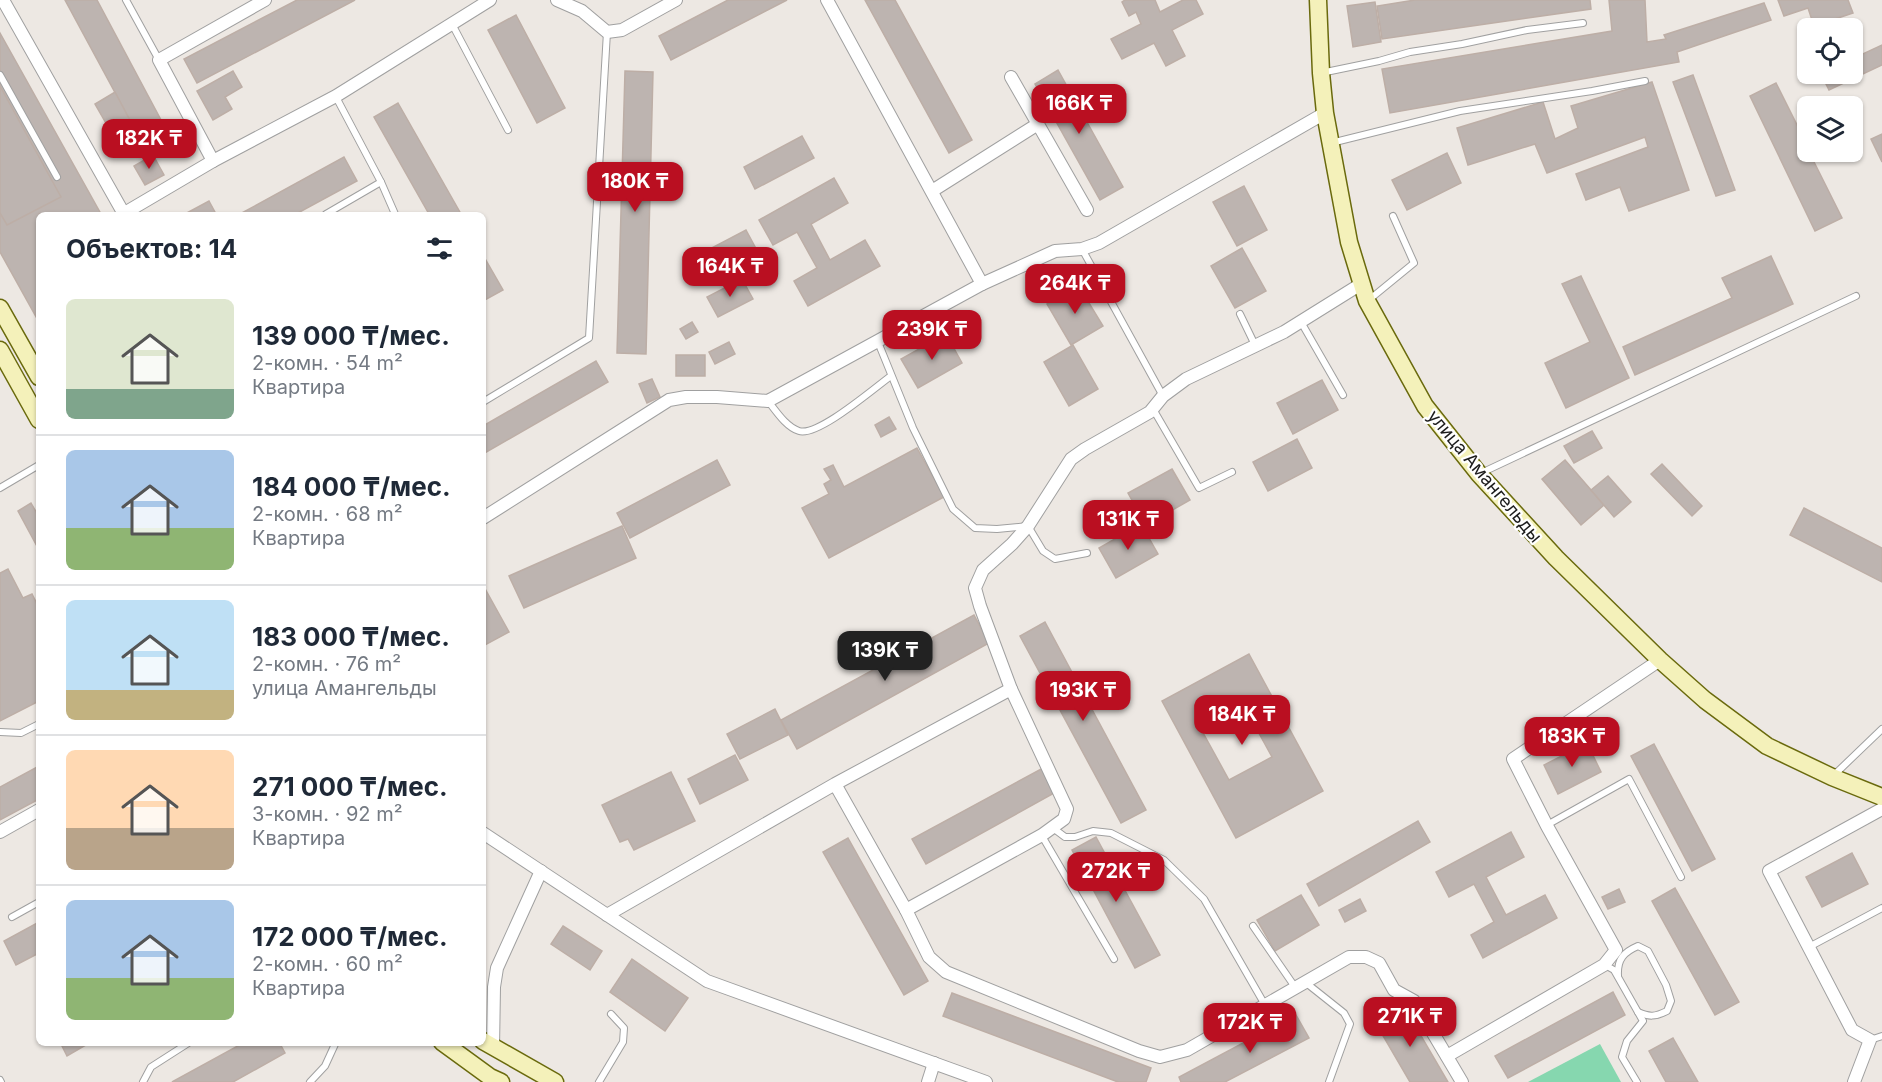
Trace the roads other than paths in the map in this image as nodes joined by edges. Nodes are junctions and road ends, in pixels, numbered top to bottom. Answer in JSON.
{"nodes":[{"id":1,"x":3,"y":0,"type":"edge"},
{"id":2,"x":126,"y":0,"type":"edge"},
{"id":3,"x":265,"y":0,"type":"edge"},
{"id":4,"x":490,"y":0,"type":"edge"},
{"id":5,"x":557,"y":0,"type":"edge"},
{"id":6,"x":676,"y":0,"type":"edge"},
{"id":7,"x":827,"y":0,"type":"edge"},
{"id":8,"x":1318,"y":0,"type":"edge"},
{"id":9,"x":1583,"y":23,"type":"dead end"},
{"id":10,"x":452,"y":24,"type":"junction"},
{"id":11,"x":608,"y":32,"type":"junction"},
{"id":12,"x":159,"y":60,"type":"junction"},
{"id":13,"x":1321,"y":73,"type":"junction"},
{"id":14,"x":0,"y":75,"type":"edge"},
{"id":15,"x":1011,"y":77,"type":"dead end"},
{"id":16,"x":1645,"y":81,"type":"dead end"},
{"id":17,"x":336,"y":96,"type":"junction"},
{"id":18,"x":1325,"y":113,"type":"junction"},
{"id":19,"x":1038,"y":124,"type":"junction"},
{"id":20,"x":508,"y":130,"type":"dead end"},
{"id":21,"x":1330,"y":144,"type":"junction"},
{"id":22,"x":213,"y":161,"type":"junction"},
{"id":23,"x":57,"y":177,"type":"dead end"},
{"id":24,"x":381,"y":182,"type":"junction"},
{"id":25,"x":932,"y":191,"type":"junction"},
{"id":26,"x":1086,"y":210,"type":"dead end"},
{"id":27,"x":123,"y":212,"type":"edge"},
{"id":28,"x":127,"y":212,"type":"edge"},
{"id":29,"x":329,"y":212,"type":"edge"},
{"id":30,"x":394,"y":212,"type":"edge"},
{"id":31,"x":1393,"y":216,"type":"dead end"},
{"id":32,"x":1082,"y":249,"type":"junction"},
{"id":33,"x":982,"y":284,"type":"junction"},
{"id":34,"x":1361,"y":284,"type":"junction"},
{"id":35,"x":1856,"y":296,"type":"dead end"},
{"id":36,"x":1367,"y":301,"type":"junction"},
{"id":37,"x":0,"y":308,"type":"edge"},
{"id":38,"x":1240,"y":314,"type":"dead end"},
{"id":39,"x":1301,"y":322,"type":"junction"},
{"id":40,"x":878,"y":342,"type":"junction"},
{"id":41,"x":1256,"y":346,"type":"junction"},
{"id":42,"x":0,"y":350,"type":"edge"},
{"id":43,"x":36,"y":372,"type":"edge"},
{"id":44,"x":891,"y":376,"type":"junction"},
{"id":45,"x":1342,"y":395,"type":"dead end"},
{"id":46,"x":1163,"y":396,"type":"junction"},
{"id":47,"x":486,"y":400,"type":"edge"},
{"id":48,"x":768,"y":401,"type":"junction"},
{"id":49,"x":1152,"y":409,"type":"junction"},
{"id":50,"x":36,"y":415,"type":"edge"},
{"id":51,"x":36,"y":467,"type":"edge"},
{"id":52,"x":1232,"y":472,"type":"dead end"},
{"id":53,"x":1479,"y":474,"type":"junction"},
{"id":54,"x":0,"y":488,"type":"edge"},
{"id":55,"x":486,"y":516,"type":"edge"},
{"id":56,"x":1028,"y":526,"type":"junction"},
{"id":57,"x":1087,"y":553,"type":"dead end"},
{"id":58,"x":1660,"y":660,"type":"junction"},
{"id":59,"x":1011,"y":689,"type":"junction"},
{"id":60,"x":36,"y":726,"type":"edge"},
{"id":61,"x":1882,"y":729,"type":"edge"},
{"id":62,"x":0,"y":732,"type":"edge"},
{"id":63,"x":1832,"y":777,"type":"junction"},
{"id":64,"x":835,"y":784,"type":"junction"},
{"id":65,"x":1882,"y":797,"type":"edge"},
{"id":66,"x":1882,"y":809,"type":"edge"},
{"id":67,"x":36,"y":812,"type":"edge"},
{"id":68,"x":1547,"y":826,"type":"junction"},
{"id":69,"x":1052,"y":827,"type":"junction"},
{"id":70,"x":0,"y":832,"type":"edge"},
{"id":71,"x":486,"y":835,"type":"edge"},
{"id":72,"x":1042,"y":835,"type":"junction"},
{"id":73,"x":541,"y":871,"type":"junction"},
{"id":74,"x":1681,"y":878,"type":"dead end"},
{"id":75,"x":36,"y":904,"type":"edge"},
{"id":76,"x":1882,"y":908,"type":"edge"},
{"id":77,"x":906,"y":910,"type":"junction"},
{"id":78,"x":607,"y":915,"type":"junction"},
{"id":79,"x":12,"y":916,"type":"dead end"},
{"id":80,"x":1253,"y":926,"type":"dead end"},
{"id":81,"x":1808,"y":947,"type":"junction"},
{"id":82,"x":1114,"y":959,"type":"dead end"},
{"id":83,"x":1604,"y":965,"type":"junction"},
{"id":84,"x":1617,"y":976,"type":"junction"},
{"id":85,"x":1300,"y":985,"type":"junction"},
{"id":86,"x":1265,"y":1005,"type":"junction"},
{"id":87,"x":1638,"y":1012,"type":"junction"},
{"id":88,"x":610,"y":1014,"type":"dead end"},
{"id":89,"x":1876,"y":1038,"type":"edge"},
{"id":90,"x":488,"y":1045,"type":"edge"},
{"id":91,"x":184,"y":1046,"type":"edge"},
{"id":92,"x":334,"y":1046,"type":"edge"},
{"id":93,"x":447,"y":1046,"type":"edge"},
{"id":94,"x":1447,"y":1056,"type":"junction"},
{"id":95,"x":934,"y":1063,"type":"junction"},
{"id":96,"x":493,"y":1080,"type":"edge"},
{"id":97,"x":143,"y":1082,"type":"edge"},
{"id":98,"x":310,"y":1082,"type":"edge"},
{"id":99,"x":555,"y":1082,"type":"edge"},
{"id":100,"x":599,"y":1082,"type":"edge"},
{"id":101,"x":928,"y":1082,"type":"edge"},
{"id":102,"x":986,"y":1082,"type":"edge"},
{"id":103,"x":1329,"y":1082,"type":"edge"},
{"id":104,"x":1462,"y":1082,"type":"edge"},
{"id":105,"x":1637,"y":1082,"type":"edge"},
{"id":106,"x":1854,"y":1082,"type":"edge"}],
"edges":[{"from":1,"to":27,"type":"street"},
{"from":2,"to":12,"type":"lane"},
{"from":3,"to":12,"type":"street"},
{"from":4,"to":10,"type":"street"},
{"from":5,"to":11,"type":"street"},
{"from":6,"to":11,"type":"street"},
{"from":7,"to":25,"type":"street"},
{"from":8,"to":13,"type":"street","name":"улица Амангельды"},
{"from":9,"to":13,"type":"lane"},
{"from":10,"to":17,"type":"street"},
{"from":10,"to":20,"type":"lane"},
{"from":11,"to":47,"type":"lane"},
{"from":12,"to":22,"type":"street"},
{"from":13,"to":18,"type":"street","name":"улица Амангельды"},
{"from":14,"to":23,"type":"lane"},
{"from":15,"to":19,"type":"street"},
{"from":16,"to":21,"type":"lane"},
{"from":17,"to":22,"type":"street"},
{"from":17,"to":24,"type":"lane"},
{"from":18,"to":21,"type":"street","name":"улица Амангельды"},
{"from":18,"to":32,"type":"street"},
{"from":19,"to":25,"type":"street"},
{"from":19,"to":26,"type":"street"},
{"from":21,"to":34,"type":"street","name":"улица Амангельды"},
{"from":22,"to":28,"type":"street"},
{"from":24,"to":29,"type":"lane"},
{"from":24,"to":30,"type":"lane"},
{"from":25,"to":33,"type":"street"},
{"from":31,"to":36,"type":"lane"},
{"from":32,"to":33,"type":"street"},
{"from":32,"to":46,"type":"lane"},
{"from":33,"to":40,"type":"street"},
{"from":34,"to":36,"type":"street","name":"улица Амангельды"},
{"from":34,"to":39,"type":"street"},
{"from":35,"to":53,"type":"lane"},
{"from":36,"to":53,"type":"street","name":"улица Амангельды"},
{"from":37,"to":43,"type":"street"},
{"from":38,"to":41,"type":"lane"},
{"from":39,"to":41,"type":"street"},
{"from":39,"to":45,"type":"lane"},
{"from":40,"to":44,"type":"lane"},
{"from":40,"to":48,"type":"street"},
{"from":41,"to":46,"type":"street"},
{"from":42,"to":50,"type":"street"},
{"from":44,"to":48,"type":"lane"},
{"from":44,"to":56,"type":"lane"},
{"from":46,"to":49,"type":"street"},
{"from":48,"to":55,"type":"street"},
{"from":49,"to":52,"type":"lane"},
{"from":49,"to":56,"type":"street"},
{"from":51,"to":54,"type":"lane"},
{"from":53,"to":58,"type":"street","name":"улица Амангельды"},
{"from":56,"to":57,"type":"lane"},
{"from":56,"to":59,"type":"street"},
{"from":58,"to":63,"type":"street","name":"улица Амангельды"},
{"from":58,"to":68,"type":"street"},
{"from":59,"to":64,"type":"street"},
{"from":59,"to":69,"type":"street"},
{"from":60,"to":62,"type":"lane"},
{"from":61,"to":63,"type":"lane"},
{"from":63,"to":65,"type":"street","name":"улица Амангельды"},
{"from":64,"to":77,"type":"street"},
{"from":64,"to":78,"type":"street"},
{"from":66,"to":81,"type":"street"},
{"from":67,"to":70,"type":"street"},
{"from":68,"to":74,"type":"lane"},
{"from":68,"to":83,"type":"street"},
{"from":69,"to":72,"type":"street"},
{"from":69,"to":86,"type":"lane"},
{"from":71,"to":73,"type":"street"},
{"from":72,"to":77,"type":"street"},
{"from":72,"to":82,"type":"lane"},
{"from":73,"to":78,"type":"street"},
{"from":73,"to":90,"type":"street"},
{"from":75,"to":79,"type":"lane"},
{"from":76,"to":81,"type":"lane"},
{"from":77,"to":86,"type":"street"},
{"from":78,"to":95,"type":"street"},
{"from":80,"to":85,"type":"lane"},
{"from":81,"to":89,"type":"street"},
{"from":83,"to":84,"type":"lane"},
{"from":83,"to":94,"type":"street"},
{"from":84,"to":87,"type":"lane"},
{"from":84,"to":87,"type":"lane"},
{"from":85,"to":86,"type":"street"},
{"from":85,"to":94,"type":"street"},
{"from":85,"to":103,"type":"lane"},
{"from":87,"to":105,"type":"lane"},
{"from":88,"to":100,"type":"lane"},
{"from":89,"to":106,"type":"street"},
{"from":90,"to":96,"type":"street"},
{"from":90,"to":99,"type":"street"},
{"from":91,"to":97,"type":"lane"},
{"from":92,"to":98,"type":"lane"},
{"from":93,"to":96,"type":"street"},
{"from":94,"to":104,"type":"street"},
{"from":95,"to":101,"type":"street"},
{"from":95,"to":102,"type":"street"}]}
